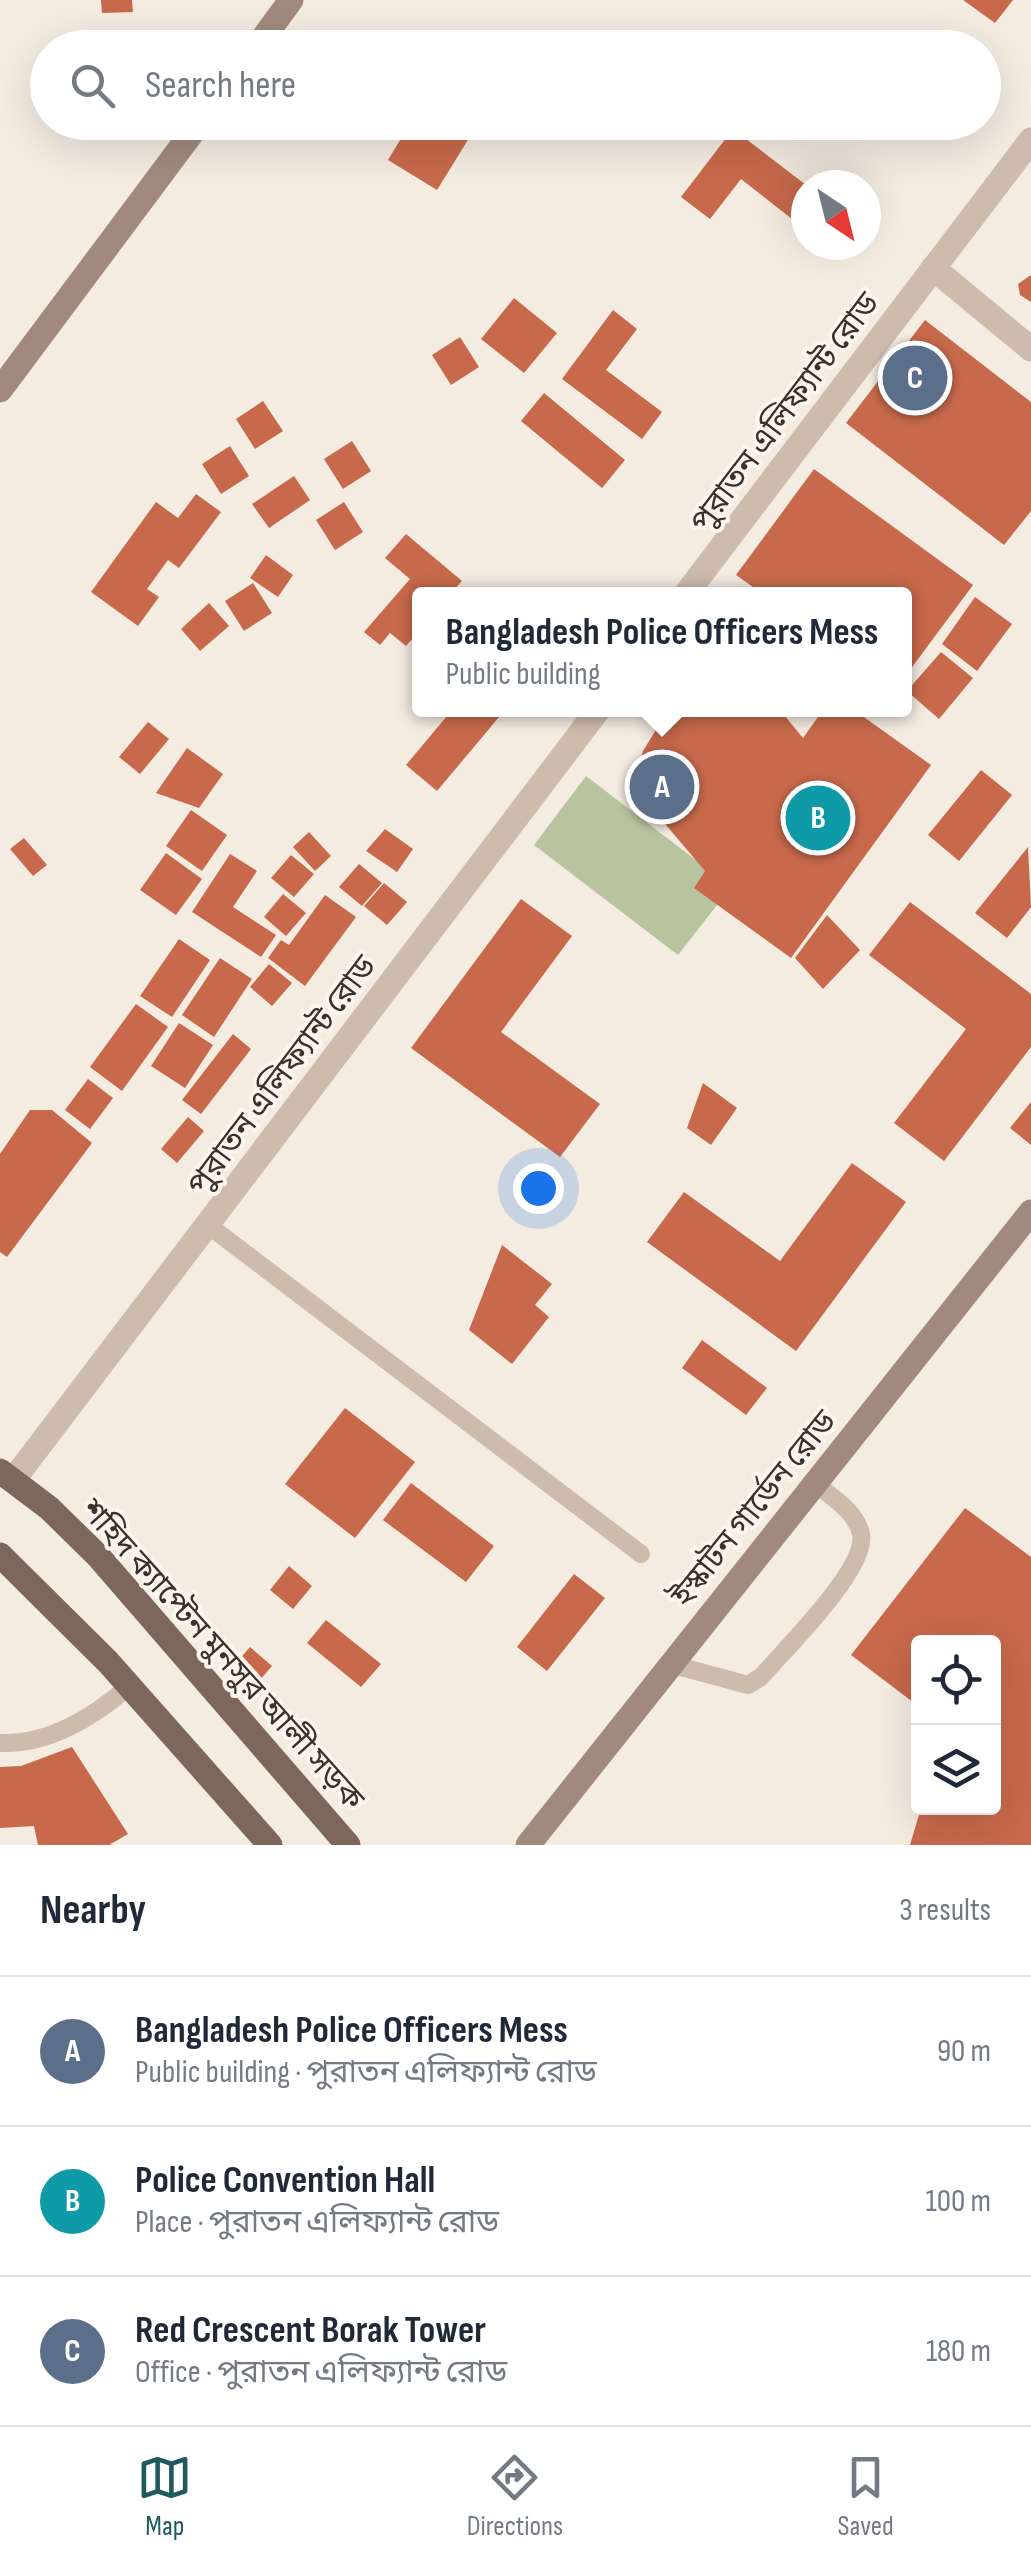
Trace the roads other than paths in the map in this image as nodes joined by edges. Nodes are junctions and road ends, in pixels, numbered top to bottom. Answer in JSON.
{"nodes":[{"id":1,"x":291,"y":0,"type":"edge"},
{"id":2,"x":269,"y":30,"type":"edge"},
{"id":3,"x":187,"y":140,"type":"edge"},
{"id":4,"x":1031,"y":140,"type":"edge"},
{"id":5,"x":933,"y":268,"type":"junction"},
{"id":6,"x":1031,"y":349,"type":"edge"},
{"id":7,"x":0,"y":390,"type":"edge"},
{"id":8,"x":691,"y":587,"type":"edge"},
{"id":9,"x":593,"y":717,"type":"edge"},
{"id":10,"x":1031,"y":1212,"type":"edge"},
{"id":11,"x":208,"y":1225,"type":"junction"},
{"id":12,"x":7,"y":1475,"type":"edge"},
{"id":13,"x":814,"y":1483,"type":"junction"},
{"id":14,"x":640,"y":1554,"type":"dead end"},
{"id":15,"x":0,"y":1555,"type":"edge"},
{"id":16,"x":670,"y":1664,"type":"junction"},
{"id":17,"x":128,"y":1686,"type":"junction"},
{"id":18,"x":0,"y":1744,"type":"edge"},
{"id":19,"x":270,"y":1845,"type":"edge"},
{"id":20,"x":348,"y":1845,"type":"edge"},
{"id":21,"x":528,"y":1845,"type":"edge"}],
"edges":[{"from":1,"to":2,"type":"main road"},
{"from":3,"to":7,"type":"main road"},
{"from":4,"to":5,"type":"street","name":"পুরাতন এলিফ্যান্ট রোড"},
{"from":5,"to":6,"type":"street"},
{"from":5,"to":8,"type":"street","name":"পুরাতন এলিফ্যান্ট রোড"},
{"from":9,"to":11,"type":"street","name":"পুরাতন এলিফ্যান্ট রোড"},
{"from":10,"to":13,"type":"main road","name":"ইস্কাটন গার্ডেন রোড"},
{"from":11,"to":12,"type":"street","name":"পুরাতন এলিফ্যান্ট রোড"},
{"from":11,"to":14,"type":"lane"},
{"from":12,"to":20,"type":"main road","name":"শহিদ ক্যাপ্টেন মুনসুর আলী সড়ক"},
{"from":13,"to":16,"type":"main road","name":"ইস্কাটন গার্ডেন রোড"},
{"from":13,"to":16,"type":"lane"},
{"from":15,"to":17,"type":"main road"},
{"from":16,"to":21,"type":"main road","name":"ইস্কাটন গার্ডেন রোড"},
{"from":17,"to":18,"type":"lane"},
{"from":17,"to":19,"type":"main road"}]}
